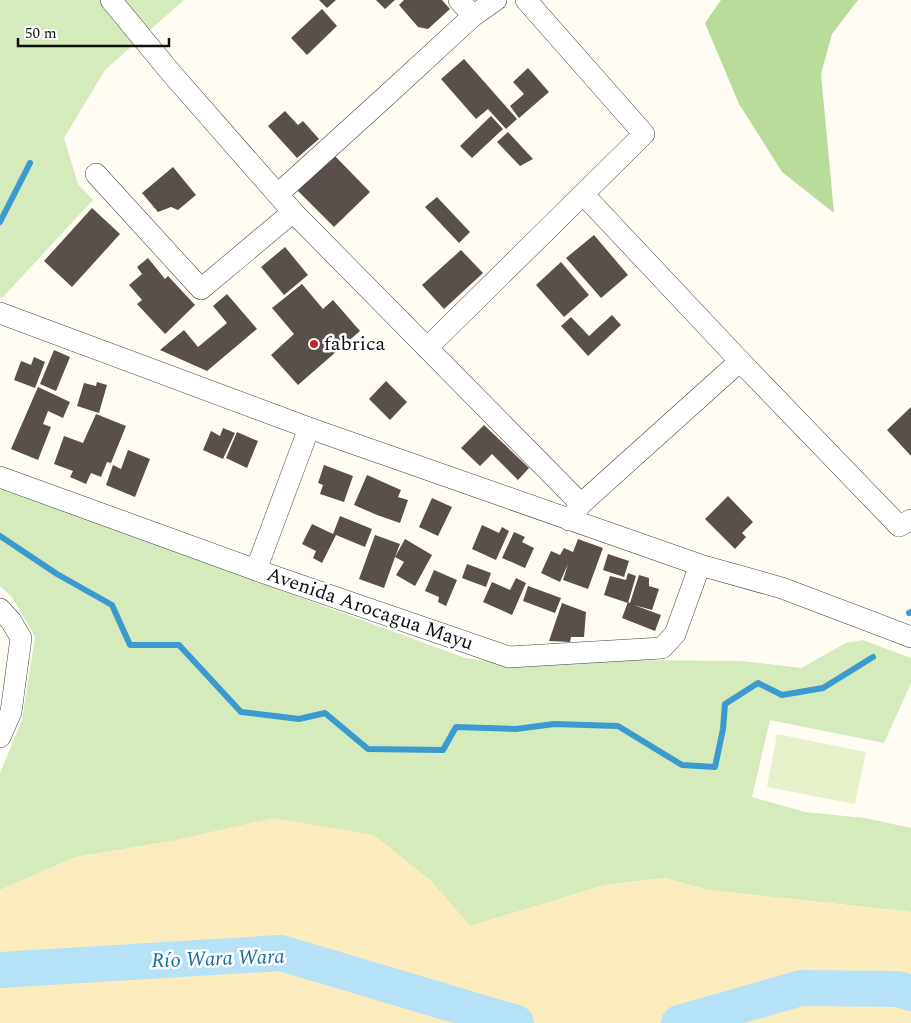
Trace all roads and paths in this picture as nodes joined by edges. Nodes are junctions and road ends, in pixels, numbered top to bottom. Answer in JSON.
{"nodes":[{"id":1,"x":111,"y":0,"type":"edge"},
{"id":2,"x":458,"y":0,"type":"edge"},
{"id":3,"x":496,"y":0,"type":"edge"},
{"id":4,"x":526,"y":0,"type":"edge"},
{"id":5,"x":473,"y":16,"type":"junction"},
{"id":6,"x":96,"y":174,"type":"dead end"},
{"id":7,"x":278,"y":194,"type":"junction"},
{"id":8,"x":583,"y":194,"type":"junction"},
{"id":9,"x":293,"y":212,"type":"junction"},
{"id":10,"x":0,"y":312,"type":"edge"},
{"id":11,"x":427,"y":348,"type":"junction"},
{"id":12,"x":740,"y":362,"type":"junction"},
{"id":13,"x":309,"y":428,"type":"junction"},
{"id":14,"x":0,"y":477,"type":"edge"},
{"id":15,"x":575,"y":512,"type":"junction"},
{"id":16,"x":911,"y":520,"type":"edge"},
{"id":17,"x":700,"y":565,"type":"junction"},
{"id":18,"x":256,"y":570,"type":"junction"},
{"id":19,"x":0,"y":609,"type":"edge"},
{"id":20,"x":911,"y":637,"type":"edge"},
{"id":21,"x":0,"y":737,"type":"edge"}],
"edges":[{"from":1,"to":7,"type":"street"},
{"from":2,"to":5,"type":"street"},
{"from":3,"to":5,"type":"street"},
{"from":4,"to":8,"type":"street"},
{"from":5,"to":7,"type":"street"},
{"from":6,"to":9,"type":"street"},
{"from":7,"to":9,"type":"street"},
{"from":8,"to":11,"type":"street"},
{"from":8,"to":12,"type":"street"},
{"from":9,"to":11,"type":"street"},
{"from":10,"to":13,"type":"street"},
{"from":11,"to":15,"type":"street"},
{"from":12,"to":15,"type":"street"},
{"from":12,"to":16,"type":"street"},
{"from":13,"to":15,"type":"street"},
{"from":13,"to":18,"type":"street"},
{"from":14,"to":18,"type":"street","name":"Avenida Arocagua Mayu"},
{"from":15,"to":17,"type":"street"},
{"from":17,"to":18,"type":"street","name":"Avenida Arocagua Mayu"},
{"from":17,"to":20,"type":"street"},
{"from":19,"to":21,"type":"street"}]}
